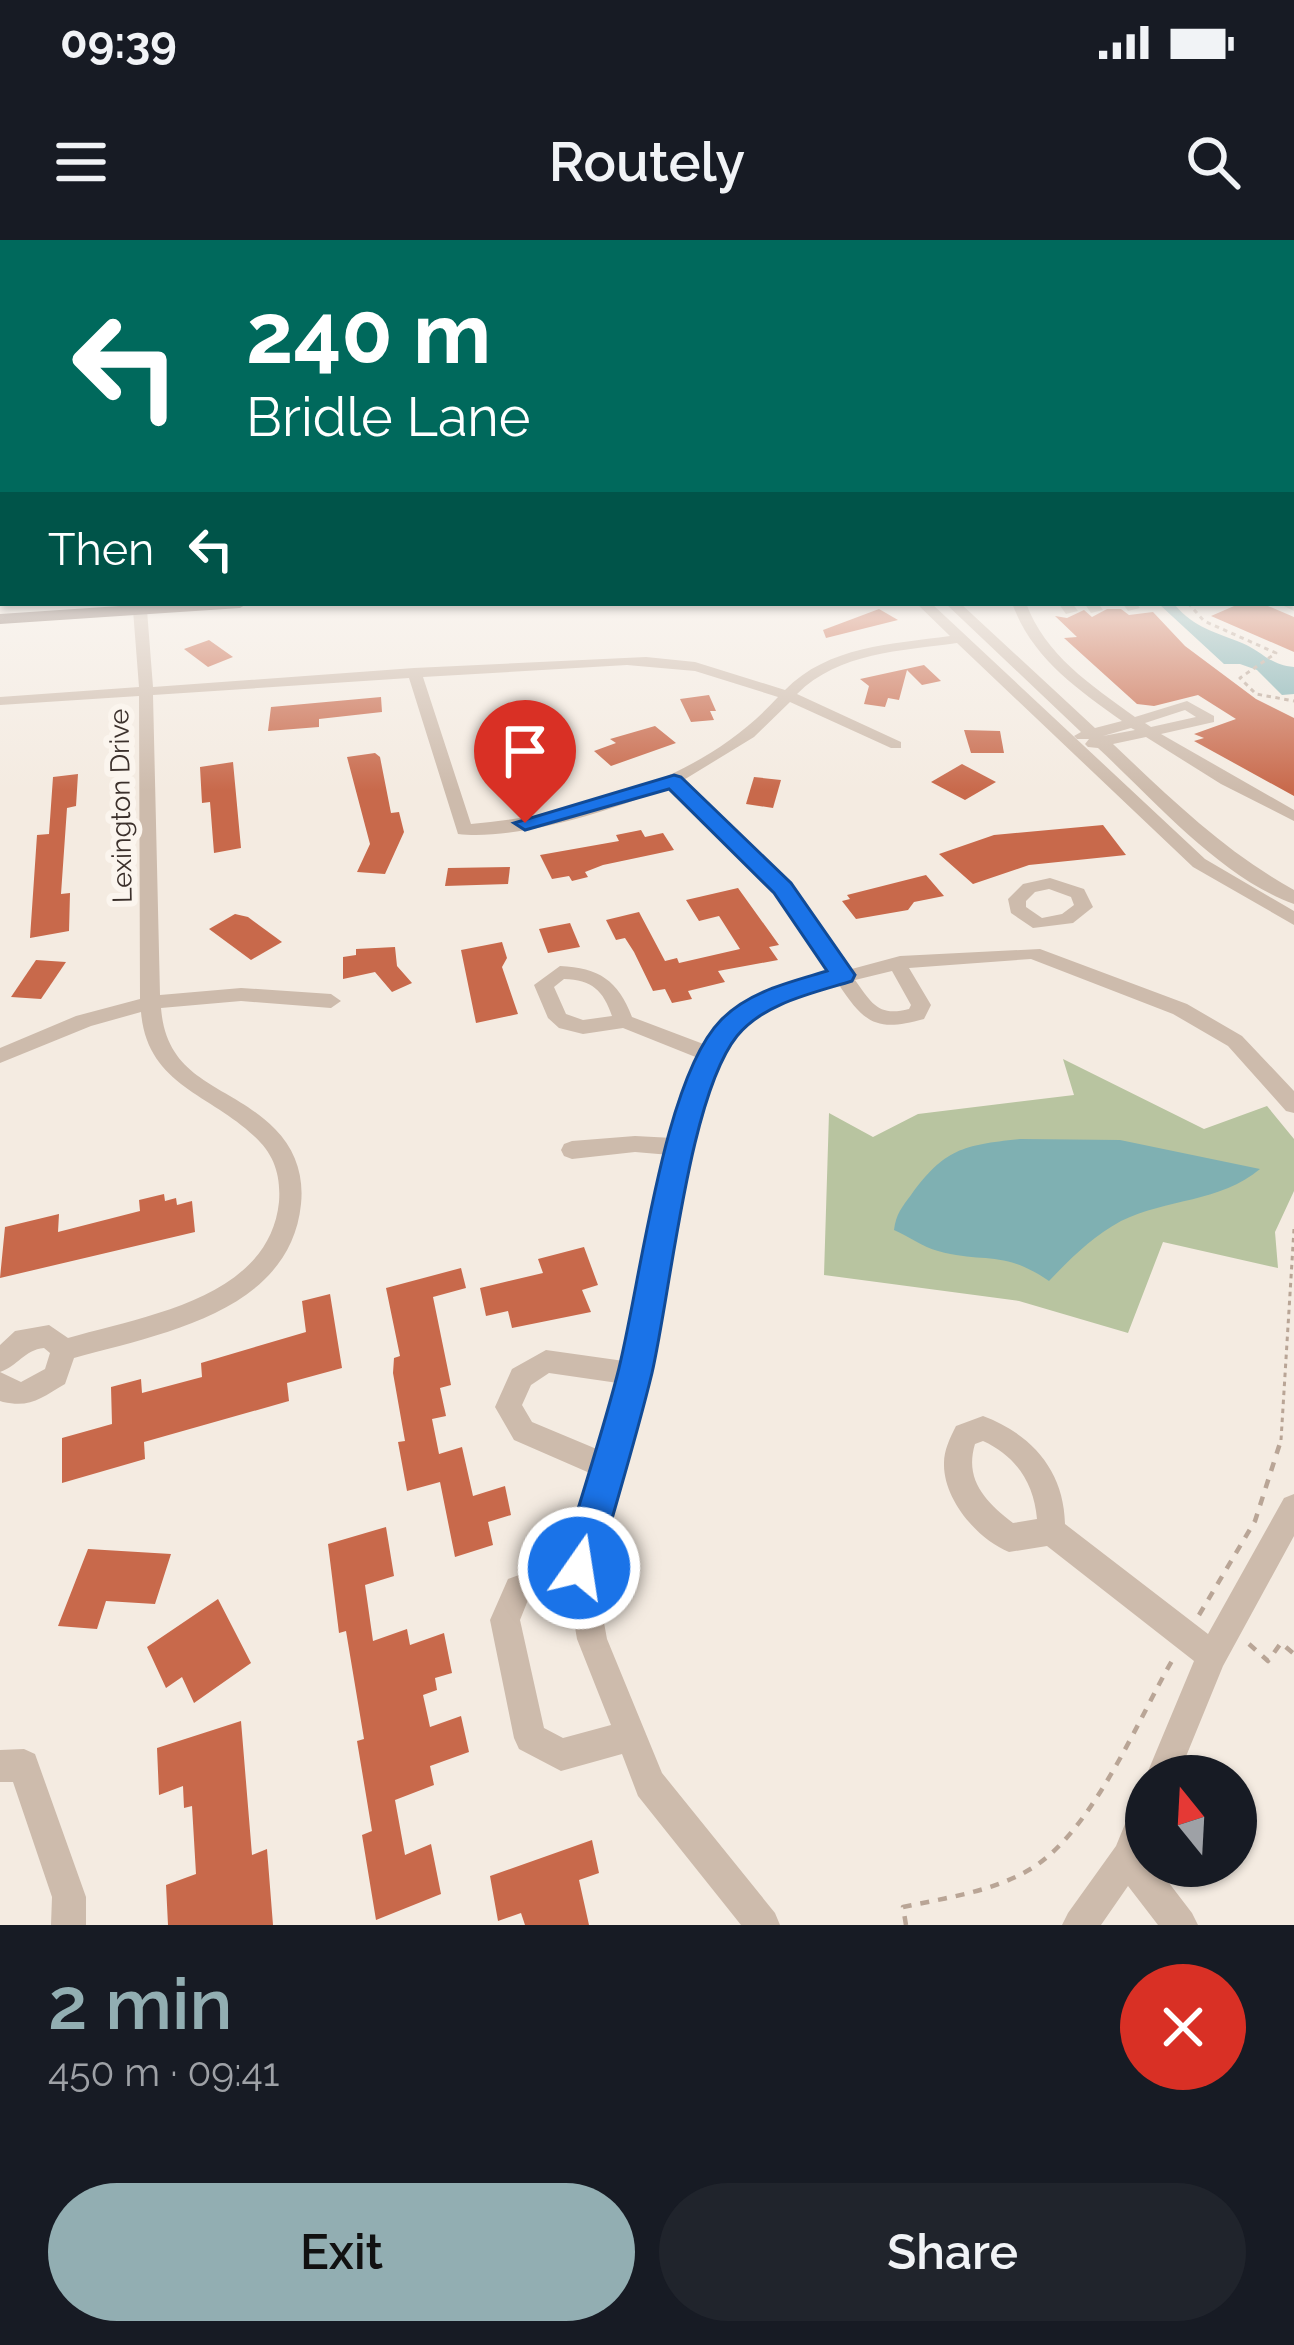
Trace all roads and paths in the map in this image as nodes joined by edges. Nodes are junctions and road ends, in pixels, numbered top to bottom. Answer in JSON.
{"nodes":[{"id":1,"x":142,"y":634,"type":"edge"},
{"id":2,"x":955,"y":634,"type":"edge"},
{"id":3,"x":982,"y":634,"type":"edge"},
{"id":4,"x":1037,"y":634,"type":"edge"},
{"id":5,"x":1232,"y":634,"type":"edge"},
{"id":6,"x":960,"y":638,"type":"junction"},
{"id":7,"x":414,"y":672,"type":"junction"},
{"id":8,"x":146,"y":690,"type":"junction"},
{"id":9,"x":788,"y":696,"type":"junction"},
{"id":10,"x":0,"y":701,"type":"edge"},
{"id":11,"x":1294,"y":701,"type":"edge"},
{"id":12,"x":1134,"y":723,"type":"junction"},
{"id":13,"x":1151,"y":734,"type":"junction"},
{"id":14,"x":1086,"y":740,"type":"junction"},
{"id":15,"x":896,"y":745,"type":"dead end"},
{"id":16,"x":674,"y":782,"type":"junction"},
{"id":17,"x":1294,"y":816,"type":"edge"},
{"id":18,"x":1294,"y":898,"type":"edge"},
{"id":19,"x":1294,"y":919,"type":"edge"},
{"id":20,"x":1039,"y":924,"type":"dead end"},
{"id":21,"x":1033,"y":953,"type":"junction"},
{"id":22,"x":897,"y":963,"type":"junction"},
{"id":23,"x":843,"y":975,"type":"junction"},
{"id":24,"x":149,"y":1001,"type":"junction"},
{"id":25,"x":331,"y":1001,"type":"dead end"},
{"id":26,"x":624,"y":1021,"type":"dead end"},
{"id":27,"x":0,"y":1055,"type":"edge"},
{"id":28,"x":710,"y":1055,"type":"junction"},
{"id":29,"x":1294,"y":1105,"type":"edge"},
{"id":30,"x":682,"y":1147,"type":"junction"},
{"id":31,"x":572,"y":1150,"type":"dead end"},
{"id":32,"x":64,"y":1350,"type":"junction"},
{"id":33,"x":0,"y":1361,"type":"edge"},
{"id":34,"x":634,"y":1374,"type":"junction"},
{"id":35,"x":0,"y":1384,"type":"edge"},
{"id":36,"x":605,"y":1466,"type":"junction"},
{"id":37,"x":1294,"y":1508,"type":"edge"},
{"id":38,"x":1051,"y":1531,"type":"dead end"},
{"id":39,"x":579,"y":1568,"type":"junction"},
{"id":40,"x":1228,"y":1626,"type":"junction"},
{"id":41,"x":1294,"y":1654,"type":"edge"},
{"id":42,"x":1212,"y":1656,"type":"junction"},
{"id":43,"x":628,"y":1736,"type":"junction"},
{"id":44,"x":1171,"y":1755,"type":"edge"},
{"id":45,"x":12,"y":1765,"type":"edge"},
{"id":46,"x":1125,"y":1862,"type":"edge"},
{"id":47,"x":1151,"y":1887,"type":"edge"},
{"id":48,"x":903,"y":1907,"type":"dead end"},
{"id":49,"x":68,"y":1925,"type":"edge"},
{"id":50,"x":763,"y":1925,"type":"edge"},
{"id":51,"x":906,"y":1925,"type":"edge"},
{"id":52,"x":1079,"y":1925,"type":"edge"},
{"id":53,"x":1180,"y":1925,"type":"edge"}],
"edges":[{"from":1,"to":8,"type":"street","name":"Lexington Drive"},
{"from":2,"to":6,"type":"street"},
{"from":3,"to":14,"type":"street"},
{"from":4,"to":12,"type":"street"},
{"from":5,"to":11,"type":"path"},
{"from":6,"to":9,"type":"street"},
{"from":6,"to":14,"type":"street"},
{"from":7,"to":8,"type":"street"},
{"from":7,"to":9,"type":"street"},
{"from":7,"to":16,"type":"street"},
{"from":8,"to":10,"type":"street"},
{"from":8,"to":24,"type":"street","name":"Lexington Drive"},
{"from":9,"to":15,"type":"street"},
{"from":9,"to":16,"type":"street"},
{"from":12,"to":13,"type":"street"},
{"from":12,"to":13,"type":"street"},
{"from":12,"to":14,"type":"street"},
{"from":13,"to":14,"type":"street"},
{"from":13,"to":17,"type":"street"},
{"from":14,"to":18,"type":"street"},
{"from":14,"to":19,"type":"street"},
{"from":16,"to":23,"type":"street"},
{"from":20,"to":21,"type":"street"},
{"from":21,"to":22,"type":"street"},
{"from":21,"to":29,"type":"street"},
{"from":22,"to":23,"type":"street"},
{"from":22,"to":23,"type":"street"},
{"from":23,"to":28,"type":"street"},
{"from":24,"to":25,"type":"street"},
{"from":24,"to":27,"type":"street"},
{"from":24,"to":32,"type":"street","name":"Lexington Drive"},
{"from":26,"to":28,"type":"street"},
{"from":28,"to":30,"type":"street"},
{"from":30,"to":31,"type":"street"},
{"from":30,"to":34,"type":"street"},
{"from":32,"to":33,"type":"street"},
{"from":32,"to":35,"type":"street"},
{"from":34,"to":36,"type":"street"},
{"from":34,"to":36,"type":"street"},
{"from":36,"to":39,"type":"street"},
{"from":37,"to":40,"type":"street"},
{"from":38,"to":42,"type":"street"},
{"from":39,"to":43,"type":"street"},
{"from":39,"to":43,"type":"street"},
{"from":40,"to":41,"type":"path"},
{"from":40,"to":42,"type":"street"},
{"from":42,"to":44,"type":"street"},
{"from":43,"to":50,"type":"street"},
{"from":45,"to":49,"type":"street"},
{"from":46,"to":52,"type":"street"},
{"from":47,"to":53,"type":"street"},
{"from":48,"to":51,"type":"path"}]}
